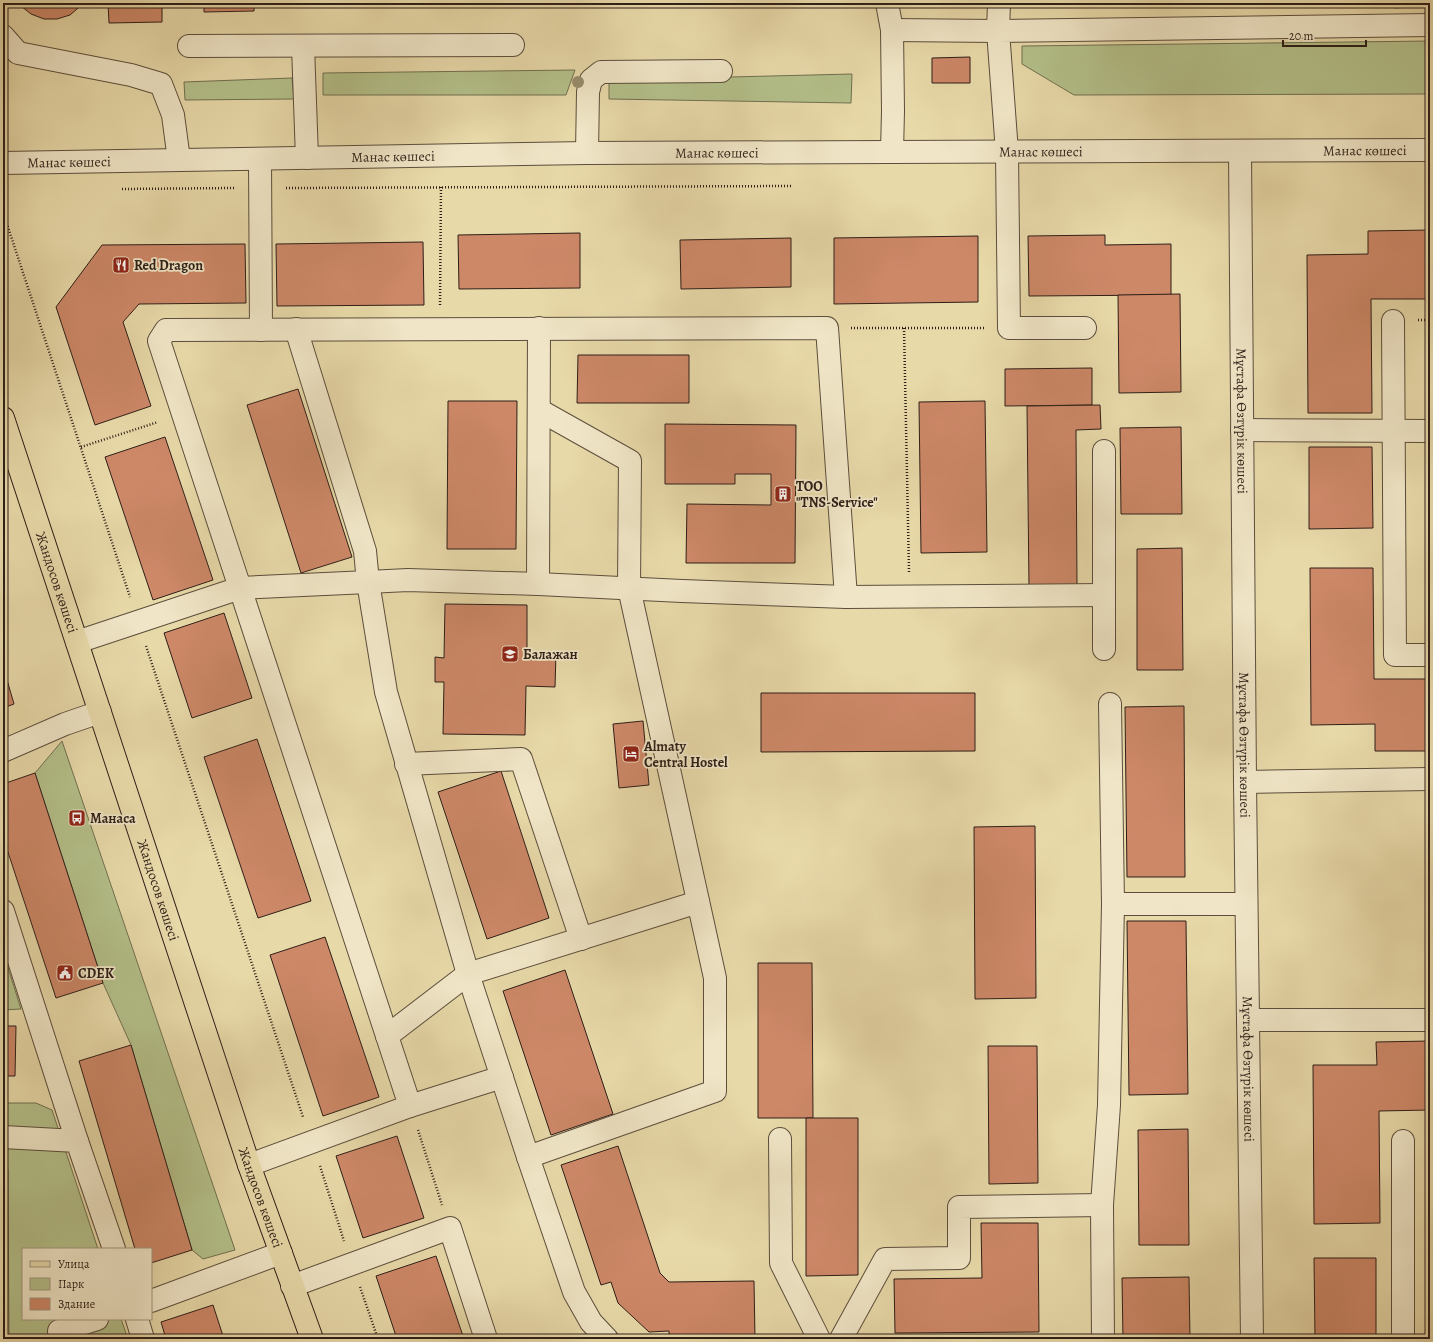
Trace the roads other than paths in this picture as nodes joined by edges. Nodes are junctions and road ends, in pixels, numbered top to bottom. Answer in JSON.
{"nodes":[{"id":1,"x":886,"y":3,"type":"edge"},
{"id":2,"x":999,"y":3,"type":"edge"},
{"id":3,"x":1430,"y":25,"type":"edge"},
{"id":4,"x":892,"y":30,"type":"junction"},
{"id":5,"x":998,"y":32,"type":"junction"},
{"id":6,"x":3,"y":36,"type":"edge"},
{"id":7,"x":513,"y":45,"type":"dead end"},
{"id":8,"x":189,"y":46,"type":"dead end"},
{"id":9,"x":303,"y":46,"type":"junction"},
{"id":10,"x":721,"y":71,"type":"dead end"},
{"id":11,"x":1430,"y":150,"type":"edge"},
{"id":12,"x":1240,"y":151,"type":"junction"},
{"id":13,"x":892,"y":152,"type":"junction"},
{"id":14,"x":1007,"y":152,"type":"junction"},
{"id":15,"x":587,"y":153,"type":"junction"},
{"id":16,"x":307,"y":158,"type":"junction"},
{"id":17,"x":260,"y":159,"type":"junction"},
{"id":18,"x":179,"y":160,"type":"junction"},
{"id":19,"x":3,"y":163,"type":"edge"},
{"id":20,"x":1393,"y":321,"type":"dead end"},
{"id":21,"x":539,"y":328,"type":"junction"},
{"id":22,"x":1085,"y":328,"type":"dead end"},
{"id":23,"x":296,"y":329,"type":"junction"},
{"id":24,"x":261,"y":330,"type":"junction"},
{"id":25,"x":538,"y":410,"type":"junction"},
{"id":26,"x":3,"y":418,"type":"edge"},
{"id":27,"x":1242,"y":430,"type":"junction"},
{"id":28,"x":1394,"y":431,"type":"junction"},
{"id":29,"x":1430,"y":431,"type":"edge"},
{"id":30,"x":1104,"y":451,"type":"dead end"},
{"id":31,"x":368,"y":582,"type":"junction"},
{"id":32,"x":538,"y":584,"type":"junction"},
{"id":33,"x":240,"y":588,"type":"junction"},
{"id":34,"x":629,"y":588,"type":"junction"},
{"id":35,"x":1104,"y":595,"type":"junction"},
{"id":36,"x":846,"y":597,"type":"junction"},
{"id":37,"x":77,"y":642,"type":"junction"},
{"id":38,"x":1104,"y":649,"type":"dead end"},
{"id":39,"x":1430,"y":655,"type":"edge"},
{"id":40,"x":1110,"y":704,"type":"dead end"},
{"id":41,"x":100,"y":712,"type":"junction"},
{"id":42,"x":3,"y":751,"type":"edge"},
{"id":43,"x":406,"y":764,"type":"junction"},
{"id":44,"x":1430,"y":779,"type":"edge"},
{"id":45,"x":1245,"y":782,"type":"junction"},
{"id":46,"x":698,"y":902,"type":"junction"},
{"id":47,"x":1113,"y":904,"type":"junction"},
{"id":48,"x":1246,"y":904,"type":"junction"},
{"id":49,"x":3,"y":911,"type":"edge"},
{"id":50,"x":580,"y":939,"type":"junction"},
{"id":51,"x":468,"y":974,"type":"junction"},
{"id":52,"x":1248,"y":1020,"type":"junction"},
{"id":53,"x":1430,"y":1020,"type":"edge"},
{"id":54,"x":387,"y":1036,"type":"junction"},
{"id":55,"x":502,"y":1077,"type":"junction"},
{"id":56,"x":410,"y":1106,"type":"junction"},
{"id":57,"x":3,"y":1137,"type":"edge"},
{"id":58,"x":780,"y":1139,"type":"dead end"},
{"id":59,"x":77,"y":1141,"type":"junction"},
{"id":60,"x":1403,"y":1141,"type":"dead end"},
{"id":61,"x":528,"y":1157,"type":"junction"},
{"id":62,"x":249,"y":1165,"type":"junction"},
{"id":63,"x":1102,"y":1205,"type":"junction"},
{"id":64,"x":114,"y":1248,"type":"edge"},
{"id":65,"x":281,"y":1253,"type":"junction"},
{"id":66,"x":292,"y":1286,"type":"junction"},
{"id":67,"x":152,"y":1301,"type":"edge"},
{"id":68,"x":93,"y":1320,"type":"edge"},
{"id":69,"x":137,"y":1320,"type":"edge"},
{"id":70,"x":58,"y":1331,"type":"dead end"},
{"id":71,"x":143,"y":1339,"type":"edge"},
{"id":72,"x":312,"y":1339,"type":"edge"},
{"id":73,"x":486,"y":1339,"type":"edge"},
{"id":74,"x":607,"y":1339,"type":"edge"},
{"id":75,"x":819,"y":1339,"type":"edge"},
{"id":76,"x":840,"y":1339,"type":"edge"},
{"id":77,"x":1103,"y":1339,"type":"edge"},
{"id":78,"x":1252,"y":1339,"type":"edge"},
{"id":79,"x":1403,"y":1339,"type":"edge"}],
"edges":[{"from":1,"to":4,"type":"street"},
{"from":2,"to":5,"type":"street"},
{"from":3,"to":5,"type":"street"},
{"from":4,"to":5,"type":"street"},
{"from":4,"to":13,"type":"street"},
{"from":5,"to":14,"type":"street"},
{"from":6,"to":18,"type":"street"},
{"from":7,"to":9,"type":"street"},
{"from":8,"to":9,"type":"street"},
{"from":9,"to":16,"type":"street"},
{"from":10,"to":15,"type":"street"},
{"from":11,"to":12,"type":"street","name":"Манас көшесі"},
{"from":12,"to":14,"type":"street","name":"Манас көшесі"},
{"from":12,"to":27,"type":"street","name":"Мұстафа Өзтүрік көшесі"},
{"from":13,"to":14,"type":"street","name":"Манас көшесі"},
{"from":13,"to":15,"type":"street","name":"Манас көшесі"},
{"from":14,"to":22,"type":"street"},
{"from":15,"to":16,"type":"street","name":"Манас көшесі"},
{"from":16,"to":17,"type":"street","name":"Манас көшесі"},
{"from":17,"to":18,"type":"street","name":"Манас көшесі"},
{"from":17,"to":24,"type":"street"},
{"from":18,"to":19,"type":"street","name":"Манас көшесі"},
{"from":20,"to":28,"type":"street"},
{"from":21,"to":23,"type":"street"},
{"from":21,"to":25,"type":"street"},
{"from":21,"to":36,"type":"street"},
{"from":23,"to":24,"type":"street"},
{"from":23,"to":31,"type":"street"},
{"from":24,"to":33,"type":"street"},
{"from":25,"to":32,"type":"street"},
{"from":25,"to":34,"type":"street"},
{"from":26,"to":37,"type":"main road","name":"Жандосов көшесі"},
{"from":27,"to":28,"type":"street"},
{"from":27,"to":45,"type":"street","name":"Мұстафа Өзтүрік көшесі"},
{"from":28,"to":29,"type":"street"},
{"from":28,"to":39,"type":"street"},
{"from":30,"to":35,"type":"street"},
{"from":31,"to":32,"type":"street"},
{"from":31,"to":33,"type":"street"},
{"from":31,"to":43,"type":"street"},
{"from":32,"to":34,"type":"street"},
{"from":33,"to":37,"type":"street"},
{"from":33,"to":54,"type":"street"},
{"from":34,"to":36,"type":"street"},
{"from":34,"to":46,"type":"street"},
{"from":35,"to":36,"type":"street"},
{"from":35,"to":38,"type":"street"},
{"from":37,"to":41,"type":"main road","name":"Жандосов көшесі"},
{"from":40,"to":47,"type":"street"},
{"from":41,"to":42,"type":"street"},
{"from":41,"to":62,"type":"main road","name":"Жандосов көшесі"},
{"from":43,"to":50,"type":"street"},
{"from":43,"to":51,"type":"street"},
{"from":44,"to":45,"type":"street"},
{"from":45,"to":48,"type":"street","name":"Мұстафа Өзтүрік көшесі"},
{"from":46,"to":50,"type":"street"},
{"from":46,"to":61,"type":"street"},
{"from":47,"to":48,"type":"street"},
{"from":47,"to":63,"type":"street"},
{"from":48,"to":52,"type":"street","name":"Мұстафа Өзтүрік көшесі"},
{"from":49,"to":59,"type":"street"},
{"from":50,"to":51,"type":"street"},
{"from":51,"to":54,"type":"street"},
{"from":51,"to":55,"type":"street"},
{"from":52,"to":53,"type":"street"},
{"from":52,"to":78,"type":"street","name":"Мұстафа Өзтүрік көшесі"},
{"from":54,"to":56,"type":"street"},
{"from":55,"to":56,"type":"street"},
{"from":55,"to":61,"type":"street"},
{"from":56,"to":62,"type":"street"},
{"from":57,"to":59,"type":"street"},
{"from":58,"to":75,"type":"street"},
{"from":59,"to":64,"type":"street"},
{"from":60,"to":79,"type":"street"},
{"from":61,"to":74,"type":"street"},
{"from":62,"to":65,"type":"main road","name":"Жандосов көшесі"},
{"from":63,"to":76,"type":"street"},
{"from":63,"to":77,"type":"street"},
{"from":65,"to":66,"type":"main road","name":"Жандосов көшесі"},
{"from":65,"to":67,"type":"street"},
{"from":66,"to":72,"type":"main road","name":"Жандосов көшесі"},
{"from":66,"to":73,"type":"street"},
{"from":68,"to":70,"type":"street"},
{"from":69,"to":71,"type":"street"}]}
